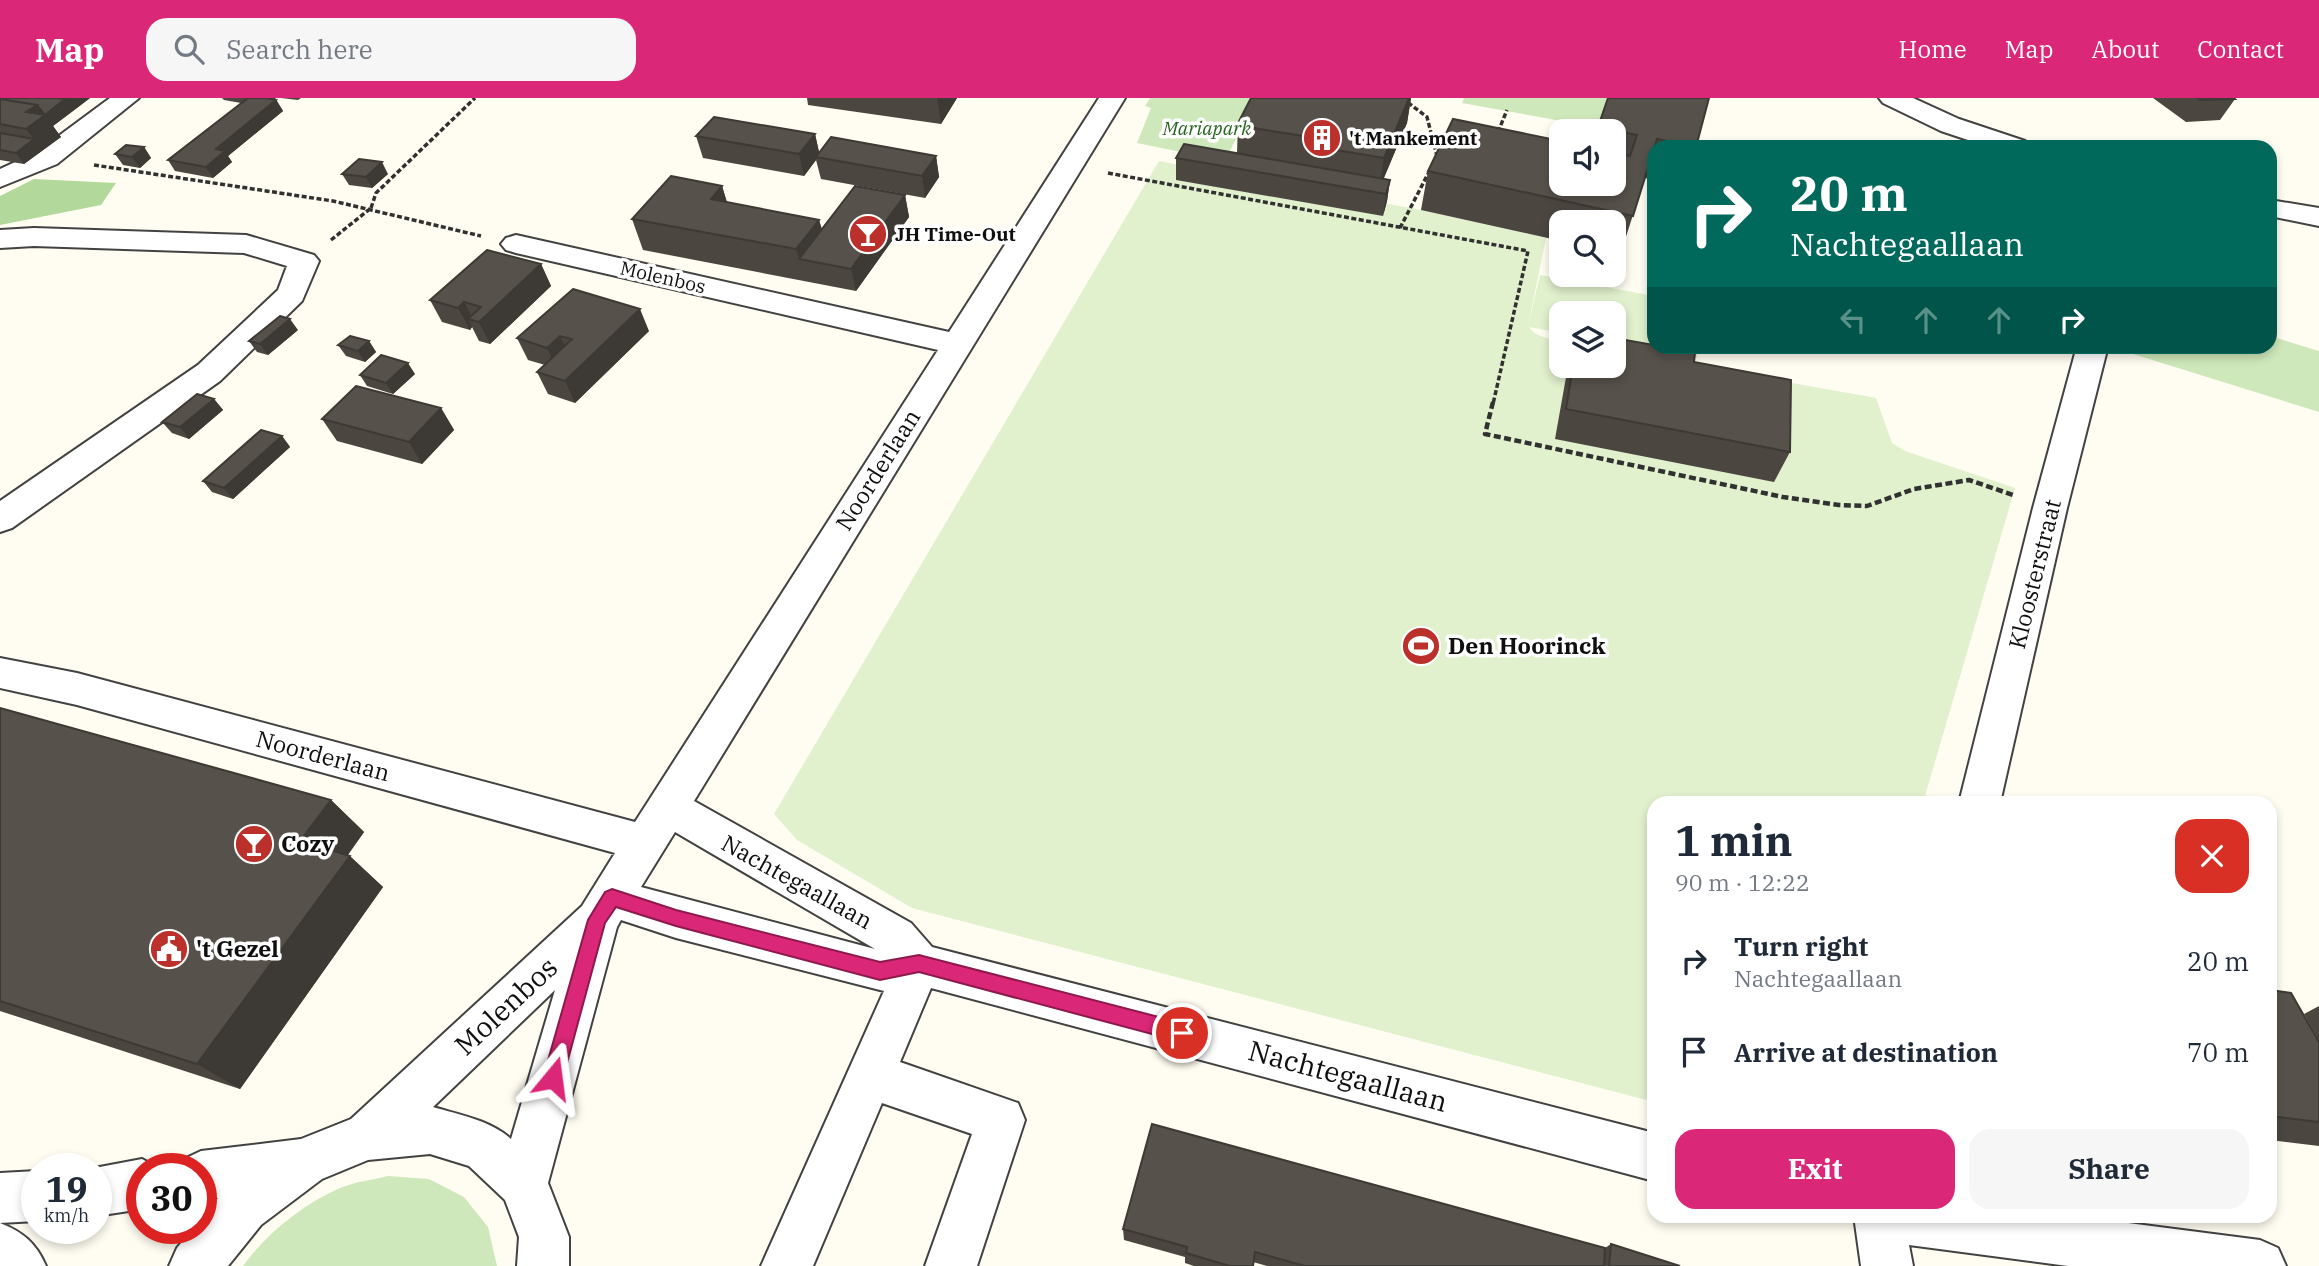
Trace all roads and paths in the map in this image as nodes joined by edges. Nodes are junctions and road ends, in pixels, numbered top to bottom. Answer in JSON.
{"nodes":[{"id":1,"x":126,"y":98,"type":"edge"},
{"id":2,"x":475,"y":98,"type":"edge"},
{"id":3,"x":1112,"y":98,"type":"edge"},
{"id":4,"x":1402,"y":98,"type":"edge"},
{"id":5,"x":1892,"y":98,"type":"edge"},
{"id":6,"x":1507,"y":110,"type":"dead end"},
{"id":7,"x":1497,"y":132,"type":"edge"},
{"id":8,"x":1994,"y":140,"type":"edge"},
{"id":9,"x":47,"y":158,"type":"junction"},
{"id":10,"x":1068,"y":165,"type":"junction"},
{"id":11,"x":0,"y":179,"type":"edge"},
{"id":12,"x":371,"y":208,"type":"junction"},
{"id":13,"x":2277,"y":209,"type":"edge"},
{"id":14,"x":2319,"y":217,"type":"edge"},
{"id":15,"x":1401,"y":229,"type":"junction"},
{"id":16,"x":0,"y":239,"type":"edge"},
{"id":17,"x":516,"y":244,"type":"joint"},
{"id":18,"x":304,"y":261,"type":"junction"},
{"id":19,"x":956,"y":344,"type":"junction"},
{"id":20,"x":2091,"y":354,"type":"edge"},
{"id":21,"x":2050,"y":508,"type":"junction"},
{"id":22,"x":0,"y":519,"type":"edge"},
{"id":23,"x":0,"y":673,"type":"edge"},
{"id":24,"x":1981,"y":796,"type":"edge"},
{"id":25,"x":669,"y":808,"type":"junction"},
{"id":26,"x":646,"y":843,"type":"junction"},
{"id":27,"x":604,"y":909,"type":"junction"},
{"id":28,"x":919,"y":964,"type":"junction"},
{"id":29,"x":870,"y":1075,"type":"junction"},
{"id":30,"x":368,"y":1136,"type":"junction"},
{"id":31,"x":1647,"y":1155,"type":"edge"},
{"id":32,"x":304,"y":1162,"type":"junction"},
{"id":33,"x":217,"y":1174,"type":"edge"},
{"id":34,"x":523,"y":1184,"type":"junction"},
{"id":35,"x":21,"y":1197,"type":"edge"},
{"id":36,"x":0,"y":1198,"type":"edge"},
{"id":37,"x":1880,"y":1223,"type":"edge"},
{"id":38,"x":1932,"y":1223,"type":"edge"},
{"id":39,"x":0,"y":1248,"type":"edge"},
{"id":40,"x":20,"y":1266,"type":"edge"},
{"id":41,"x":195,"y":1266,"type":"edge"},
{"id":42,"x":543,"y":1266,"type":"edge"},
{"id":43,"x":787,"y":1266,"type":"edge"},
{"id":44,"x":951,"y":1266,"type":"edge"},
{"id":45,"x":1887,"y":1266,"type":"edge"},
{"id":46,"x":2260,"y":1266,"type":"edge"}],
"edges":[{"from":1,"to":9,"type":"street"},
{"from":2,"to":12,"type":"path"},
{"from":3,"to":10,"type":"street","name":"Noorderlaan"},
{"from":4,"to":15,"type":"path"},
{"from":5,"to":8,"type":"street"},
{"from":6,"to":7,"type":"path"},
{"from":9,"to":11,"type":"street"},
{"from":9,"to":12,"type":"path"},
{"from":10,"to":15,"type":"path"},
{"from":10,"to":19,"type":"street","name":"Noorderlaan"},
{"from":12,"to":17,"type":"path"},
{"from":12,"to":18,"type":"path"},
{"from":13,"to":14,"type":"street"},
{"from":15,"to":21,"type":"path"},
{"from":16,"to":18,"type":"street"},
{"from":17,"to":19,"type":"street","name":"Molenbos"},
{"from":18,"to":22,"type":"street"},
{"from":19,"to":25,"type":"street","name":"Noorderlaan"},
{"from":20,"to":21,"type":"street","name":"Kloosterstraat"},
{"from":21,"to":24,"type":"street","name":"Kloosterstraat"},
{"from":23,"to":26,"type":"street","name":"Noorderlaan"},
{"from":25,"to":26,"type":"street","name":"Noorderlaan"},
{"from":25,"to":28,"type":"street","name":"Nachtegaallaan"},
{"from":26,"to":27,"type":"street","name":"Noorderlaan"},
{"from":27,"to":28,"type":"street","name":"Nachtegaallaan"},
{"from":27,"to":30,"type":"street","name":"Molenbos"},
{"from":27,"to":34,"type":"street","name":"Molenbos"},
{"from":28,"to":29,"type":"street"},
{"from":28,"to":31,"type":"street","name":"Nachtegaallaan"},
{"from":29,"to":43,"type":"street"},
{"from":29,"to":44,"type":"street"},
{"from":30,"to":32,"type":"street","name":"Molenbos"},
{"from":30,"to":34,"type":"street","name":"Molenbos"},
{"from":32,"to":33,"type":"street","name":"Molenbos"},
{"from":32,"to":41,"type":"street","name":"Molenbos"},
{"from":34,"to":42,"type":"street","name":"Molenbos"},
{"from":35,"to":36,"type":"street"},
{"from":37,"to":45,"type":"street"},
{"from":38,"to":46,"type":"street"},
{"from":39,"to":40,"type":"street"}]}
